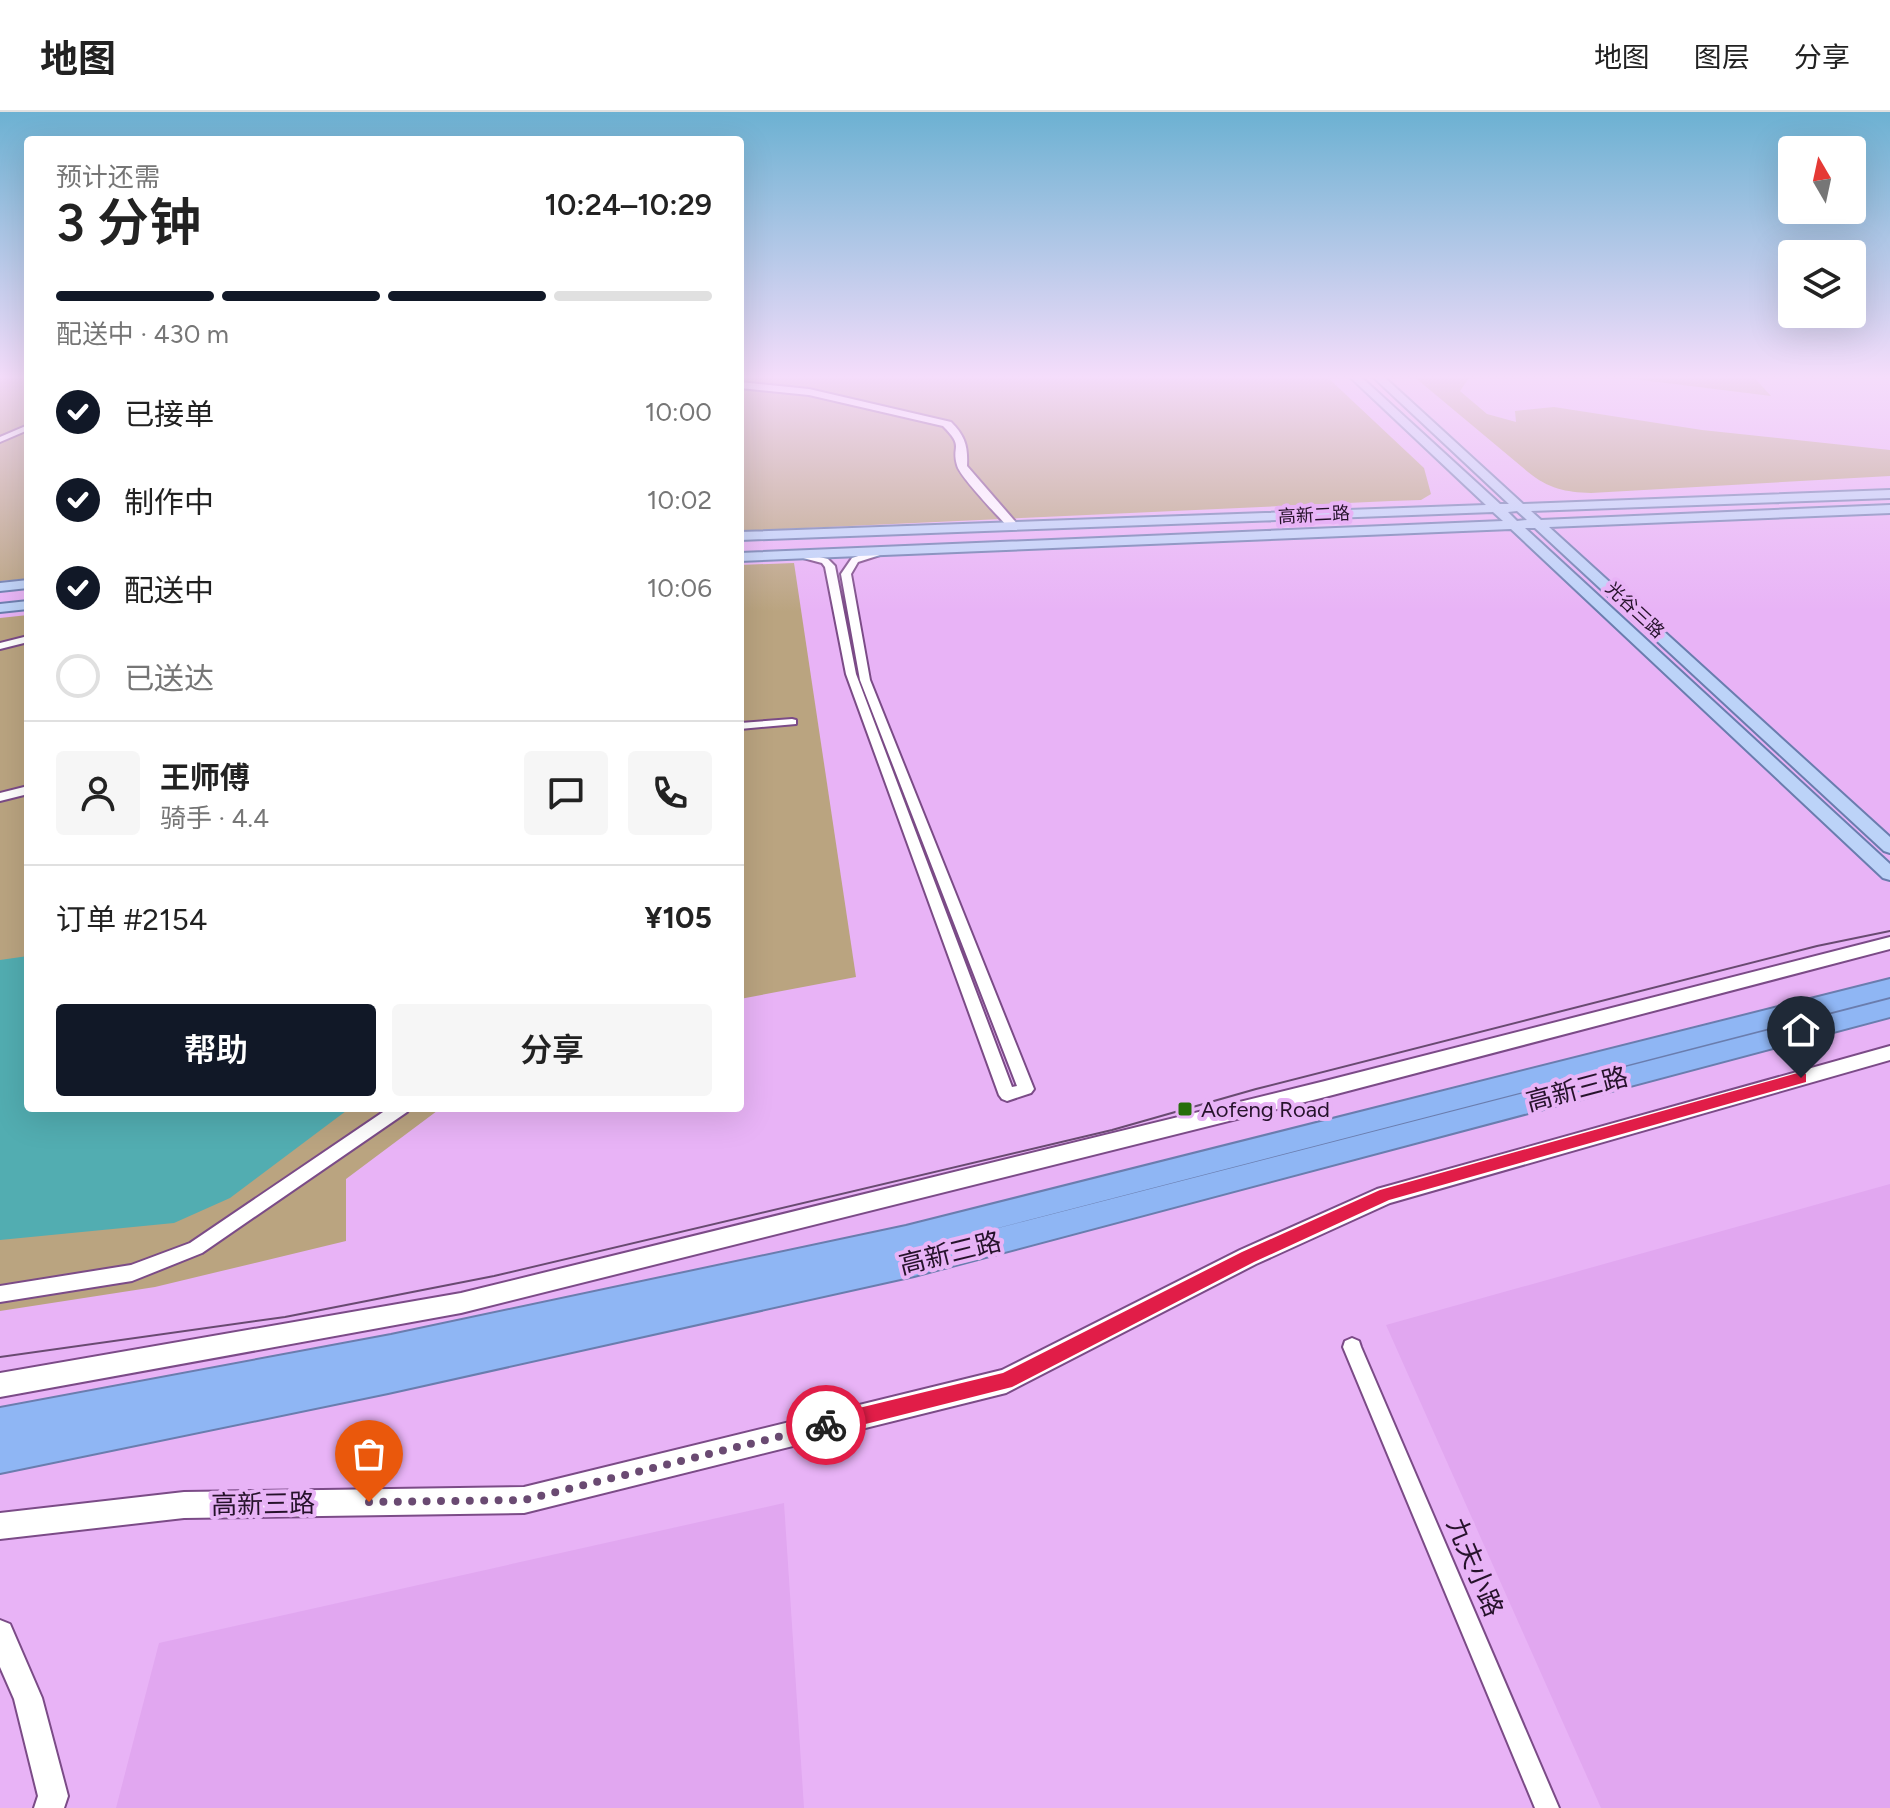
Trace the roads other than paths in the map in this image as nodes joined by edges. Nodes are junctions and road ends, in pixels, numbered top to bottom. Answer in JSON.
{"nodes":[{"id":1,"x":963,"y":454,"type":"edge"},
{"id":2,"x":1429,"y":454,"type":"edge"},
{"id":3,"x":1438,"y":454,"type":"edge"},
{"id":4,"x":1463,"y":454,"type":"edge"},
{"id":5,"x":1465,"y":454,"type":"edge"},
{"id":6,"x":1467,"y":458,"type":"junction"},
{"id":7,"x":1445,"y":477,"type":"dead end"},
{"id":8,"x":1464,"y":478,"type":"junction"},
{"id":9,"x":1497,"y":485,"type":"junction"},
{"id":10,"x":1890,"y":494,"type":"edge"},
{"id":11,"x":1584,"y":505,"type":"junction"},
{"id":12,"x":1519,"y":506,"type":"junction"},
{"id":13,"x":1497,"y":507,"type":"junction"},
{"id":14,"x":1890,"y":509,"type":"edge"},
{"id":15,"x":1409,"y":510,"type":"junction"},
{"id":16,"x":1540,"y":523,"type":"junction"},
{"id":17,"x":1582,"y":523,"type":"junction"},
{"id":18,"x":1515,"y":524,"type":"junction"},
{"id":19,"x":1483,"y":525,"type":"junction"},
{"id":20,"x":1013,"y":526,"type":"junction"},
{"id":21,"x":744,"y":536,"type":"edge"},
{"id":22,"x":1542,"y":550,"type":"junction"},
{"id":23,"x":880,"y":552,"type":"junction"},
{"id":24,"x":792,"y":555,"type":"junction"},
{"id":25,"x":1575,"y":555,"type":"junction"},
{"id":26,"x":744,"y":557,"type":"edge"},
{"id":27,"x":24,"y":584,"type":"edge"},
{"id":28,"x":0,"y":587,"type":"edge"},
{"id":29,"x":24,"y":605,"type":"edge"},
{"id":30,"x":0,"y":608,"type":"edge"},
{"id":31,"x":24,"y":640,"type":"edge"},
{"id":32,"x":0,"y":646,"type":"edge"},
{"id":33,"x":792,"y":722,"type":"dead end"},
{"id":34,"x":744,"y":726,"type":"edge"},
{"id":35,"x":24,"y":791,"type":"edge"},
{"id":36,"x":0,"y":797,"type":"edge"},
{"id":37,"x":1890,"y":847,"type":"edge"},
{"id":38,"x":1890,"y":874,"type":"edge"},
{"id":39,"x":1890,"y":943,"type":"edge"},
{"id":40,"x":1890,"y":988,"type":"edge"},
{"id":41,"x":1890,"y":1008,"type":"edge"},
{"id":42,"x":1890,"y":1053,"type":"edge"},
{"id":43,"x":395,"y":1112,"type":"edge"},
{"id":44,"x":0,"y":1294,"type":"edge"},
{"id":45,"x":1352,"y":1347,"type":"dead end"},
{"id":46,"x":0,"y":1385,"type":"edge"},
{"id":47,"x":0,"y":1424,"type":"edge"},
{"id":48,"x":0,"y":1456,"type":"edge"},
{"id":49,"x":0,"y":1526,"type":"edge"},
{"id":50,"x":0,"y":1634,"type":"edge"},
{"id":51,"x":51,"y":1802,"type":"edge"},
{"id":52,"x":1547,"y":1808,"type":"edge"}],
"edges":[{"from":1,"to":20,"type":"main road"},
{"from":2,"to":7,"type":"main road"},
{"from":3,"to":8,"type":"main road","name":"光谷三路"},
{"from":4,"to":6,"type":"main road","name":"光谷三路"},
{"from":5,"to":6,"type":"main road"},
{"from":6,"to":9,"type":"main road","name":"光谷三路"},
{"from":8,"to":13,"type":"main road","name":"光谷三路"},
{"from":8,"to":15,"type":"main road"},
{"from":9,"to":11,"type":"main road"},
{"from":9,"to":12,"type":"main road","name":"光谷三路"},
{"from":10,"to":11,"type":"main road","name":"高新二路"},
{"from":11,"to":12,"type":"main road","name":"高新二路"},
{"from":12,"to":13,"type":"main road","name":"高新二路"},
{"from":12,"to":16,"type":"main road","name":"光谷三路"},
{"from":13,"to":15,"type":"main road","name":"高新二路"},
{"from":13,"to":18,"type":"main road","name":"光谷三路"},
{"from":14,"to":17,"type":"main road","name":"高新二路"},
{"from":15,"to":20,"type":"main road","name":"高新二路"},
{"from":16,"to":17,"type":"main road","name":"高新二路"},
{"from":16,"to":18,"type":"main road","name":"高新二路"},
{"from":16,"to":25,"type":"main road","name":"光谷三路"},
{"from":17,"to":25,"type":"main road"},
{"from":18,"to":19,"type":"main road","name":"高新二路"},
{"from":18,"to":22,"type":"main road","name":"光谷三路"},
{"from":19,"to":22,"type":"main road"},
{"from":19,"to":23,"type":"main road","name":"高新二路"},
{"from":20,"to":21,"type":"main road","name":"高新二路"},
{"from":22,"to":38,"type":"main road","name":"光谷三路"},
{"from":23,"to":24,"type":"main road","name":"高新二路"},
{"from":23,"to":24,"type":"street"},
{"from":24,"to":26,"type":"main road","name":"高新二路"},
{"from":25,"to":37,"type":"main road","name":"光谷三路"},
{"from":27,"to":28,"type":"main road"},
{"from":29,"to":30,"type":"main road"},
{"from":31,"to":32,"type":"street"},
{"from":33,"to":34,"type":"street"},
{"from":35,"to":36,"type":"street"},
{"from":39,"to":46,"type":"main road"},
{"from":40,"to":47,"type":"highway","name":"高新三路"},
{"from":41,"to":48,"type":"highway","name":"高新三路"},
{"from":42,"to":49,"type":"main road","name":"高新三路"},
{"from":43,"to":44,"type":"street"},
{"from":45,"to":52,"type":"street","name":"九夫小路"},
{"from":50,"to":51,"type":"main road"}]}
